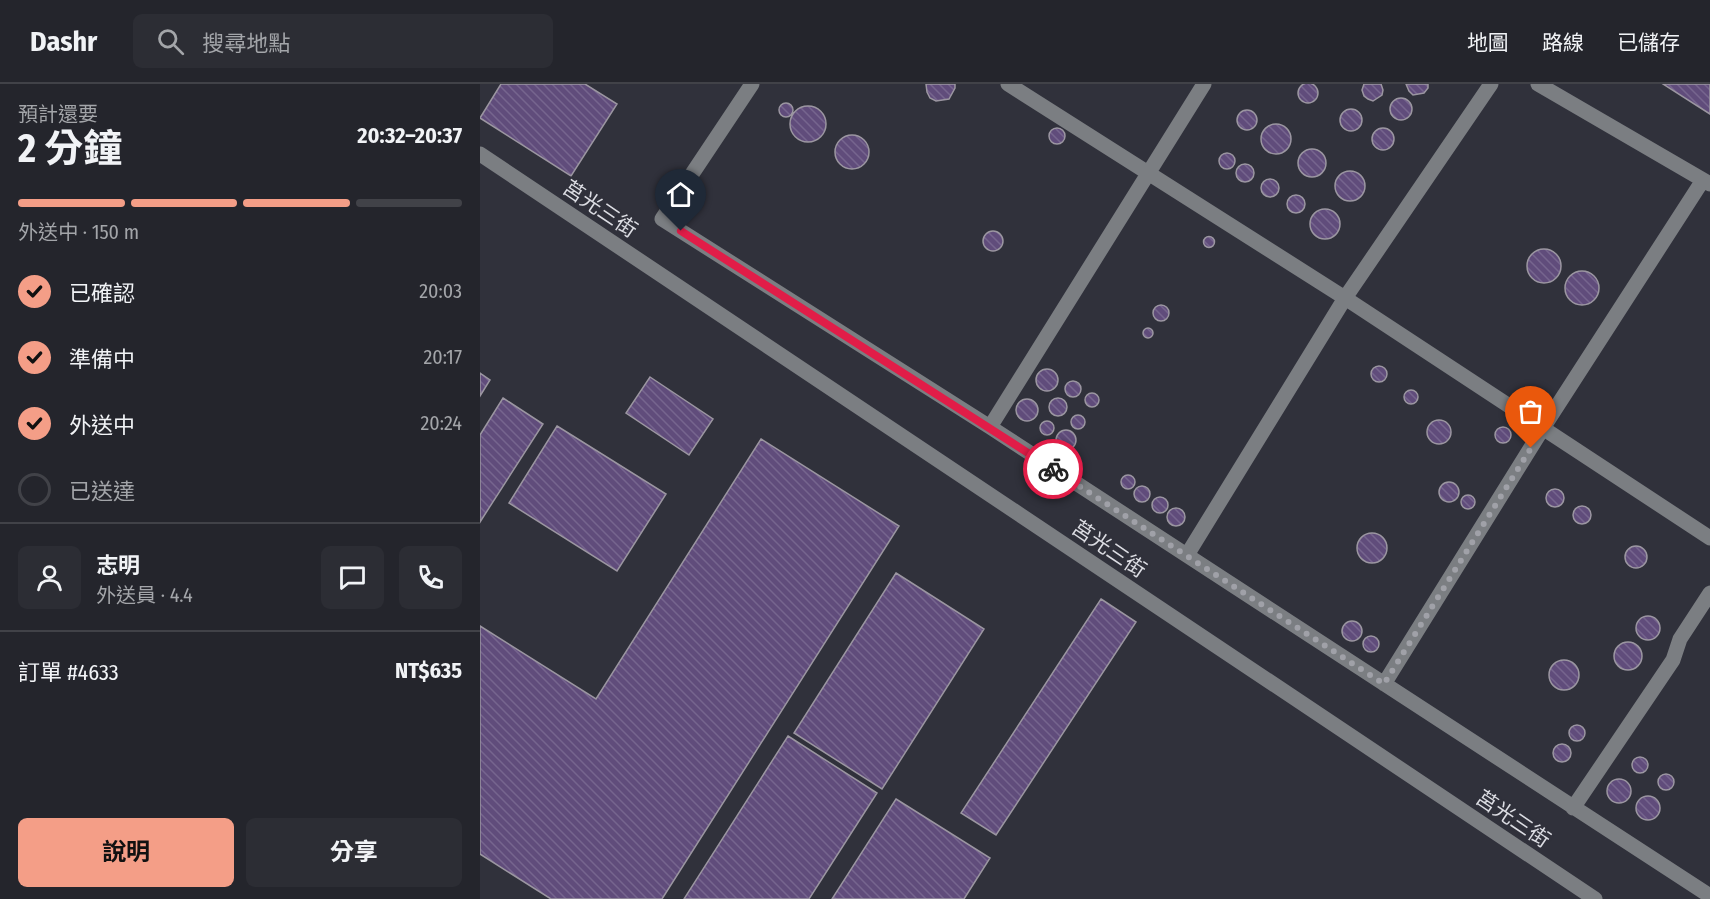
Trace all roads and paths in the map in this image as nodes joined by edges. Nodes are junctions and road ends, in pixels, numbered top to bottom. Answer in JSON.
{"nodes":[{"id":1,"x":752,"y":84,"type":"edge"},
{"id":2,"x":1008,"y":84,"type":"edge"},
{"id":3,"x":1204,"y":84,"type":"edge"},
{"id":4,"x":1491,"y":84,"type":"edge"},
{"id":5,"x":1538,"y":84,"type":"edge"},
{"id":6,"x":480,"y":154,"type":"edge"},
{"id":7,"x":1148,"y":172,"type":"junction"},
{"id":8,"x":1707,"y":182,"type":"edge"},
{"id":9,"x":1345,"y":298,"type":"junction"},
{"id":10,"x":990,"y":427,"type":"junction"},
{"id":11,"x":1543,"y":428,"type":"junction"},
{"id":12,"x":1710,"y":538,"type":"edge"},
{"id":13,"x":1187,"y":555,"type":"junction"},
{"id":14,"x":1710,"y":593,"type":"edge"},
{"id":15,"x":1384,"y":684,"type":"junction"},
{"id":16,"x":1573,"y":808,"type":"junction"},
{"id":17,"x":1710,"y":896,"type":"edge"},
{"id":18,"x":1596,"y":899,"type":"edge"}],
"edges":[{"from":1,"to":10,"type":"street"},
{"from":2,"to":7,"type":"street"},
{"from":3,"to":7,"type":"street"},
{"from":4,"to":9,"type":"street"},
{"from":5,"to":8,"type":"street"},
{"from":6,"to":18,"type":"street","name":"莒光三街"},
{"from":7,"to":9,"type":"street"},
{"from":7,"to":10,"type":"street"},
{"from":8,"to":11,"type":"street"},
{"from":9,"to":11,"type":"street"},
{"from":9,"to":13,"type":"street"},
{"from":10,"to":13,"type":"street"},
{"from":11,"to":12,"type":"street"},
{"from":11,"to":15,"type":"street"},
{"from":13,"to":15,"type":"street"},
{"from":14,"to":16,"type":"street"},
{"from":15,"to":16,"type":"street"},
{"from":16,"to":17,"type":"street"}]}
